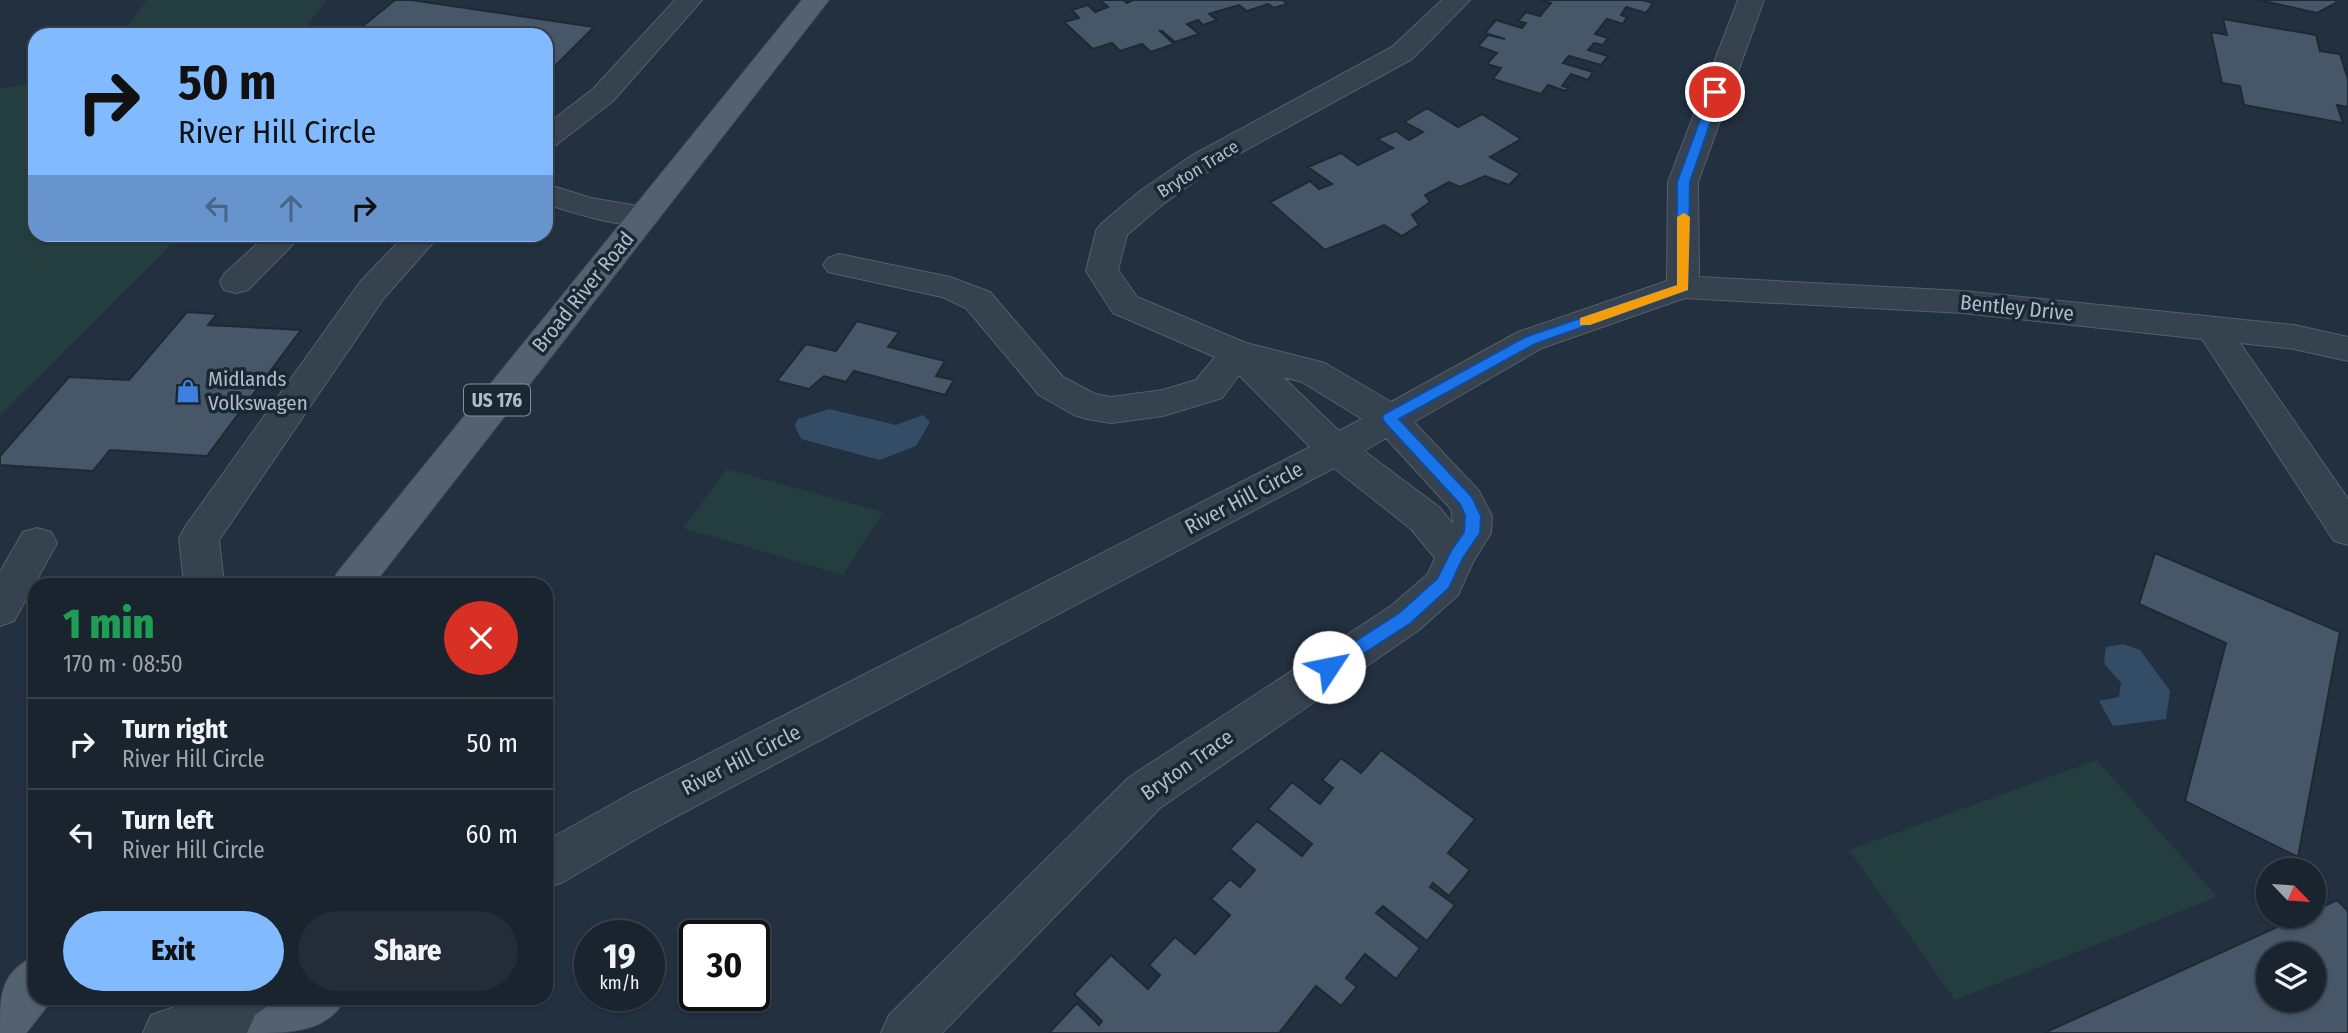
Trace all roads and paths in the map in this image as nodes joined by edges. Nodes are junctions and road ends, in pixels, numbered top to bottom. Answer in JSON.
{"nodes":[{"id":1,"x":689,"y":0,"type":"edge"},
{"id":2,"x":816,"y":0,"type":"edge"},
{"id":3,"x":1457,"y":0,"type":"edge"},
{"id":4,"x":1751,"y":0,"type":"edge"},
{"id":5,"x":553,"y":134,"type":"edge"},
{"id":6,"x":553,"y":196,"type":"edge"},
{"id":7,"x":644,"y":216,"type":"junction"},
{"id":8,"x":278,"y":242,"type":"edge"},
{"id":9,"x":418,"y":242,"type":"edge"},
{"id":10,"x":839,"y":265,"type":"dead end"},
{"id":11,"x":236,"y":282,"type":"dead end"},
{"id":12,"x":1684,"y":287,"type":"junction"},
{"id":13,"x":2212,"y":328,"type":"junction"},
{"id":14,"x":2348,"y":349,"type":"edge"},
{"id":15,"x":1237,"y":353,"type":"junction"},
{"id":16,"x":1389,"y":418,"type":"junction"},
{"id":17,"x":1336,"y":450,"type":"junction"},
{"id":18,"x":2348,"y":530,"type":"edge"},
{"id":19,"x":37,"y":543,"type":"dead end"},
{"id":20,"x":1456,"y":555,"type":"junction"},
{"id":21,"x":203,"y":578,"type":"edge"},
{"id":22,"x":356,"y":578,"type":"edge"},
{"id":23,"x":28,"y":608,"type":"edge"},
{"id":24,"x":0,"y":610,"type":"edge"},
{"id":25,"x":553,"y":862,"type":"edge"},
{"id":26,"x":28,"y":990,"type":"edge"},
{"id":27,"x":258,"y":1005,"type":"edge"},
{"id":28,"x":311,"y":1005,"type":"edge"},
{"id":29,"x":0,"y":1024,"type":"edge"},
{"id":30,"x":169,"y":1033,"type":"edge"},
{"id":31,"x":273,"y":1033,"type":"edge"},
{"id":32,"x":907,"y":1033,"type":"edge"}],
"edges":[{"from":1,"to":5,"type":"street"},
{"from":2,"to":7,"type":"main road","name":"Broad River Road","number":"US 176"},
{"from":3,"to":15,"type":"street","name":"Bryton Trace"},
{"from":4,"to":12,"type":"street"},
{"from":6,"to":7,"type":"street"},
{"from":7,"to":22,"type":"main road","name":"Broad River Road","number":"US 176"},
{"from":8,"to":11,"type":"street"},
{"from":9,"to":21,"type":"street"},
{"from":10,"to":15,"type":"street"},
{"from":12,"to":13,"type":"street","name":"Bentley Drive"},
{"from":12,"to":16,"type":"street","name":"River Hill Circle"},
{"from":13,"to":14,"type":"street","name":"Bentley Drive"},
{"from":13,"to":18,"type":"street"},
{"from":15,"to":16,"type":"street","name":"Bryton Trace"},
{"from":15,"to":17,"type":"street","name":"Bryton Trace"},
{"from":16,"to":17,"type":"street","name":"River Hill Circle"},
{"from":16,"to":20,"type":"street","name":"Bryton Trace"},
{"from":17,"to":20,"type":"street","name":"Bryton Trace"},
{"from":17,"to":25,"type":"street","name":"River Hill Circle"},
{"from":19,"to":24,"type":"street"},
{"from":20,"to":32,"type":"street","name":"Bryton Trace"},
{"from":23,"to":24,"type":"street"},
{"from":26,"to":29,"type":"main road"},
{"from":27,"to":30,"type":"street"},
{"from":28,"to":31,"type":"main road"}]}
